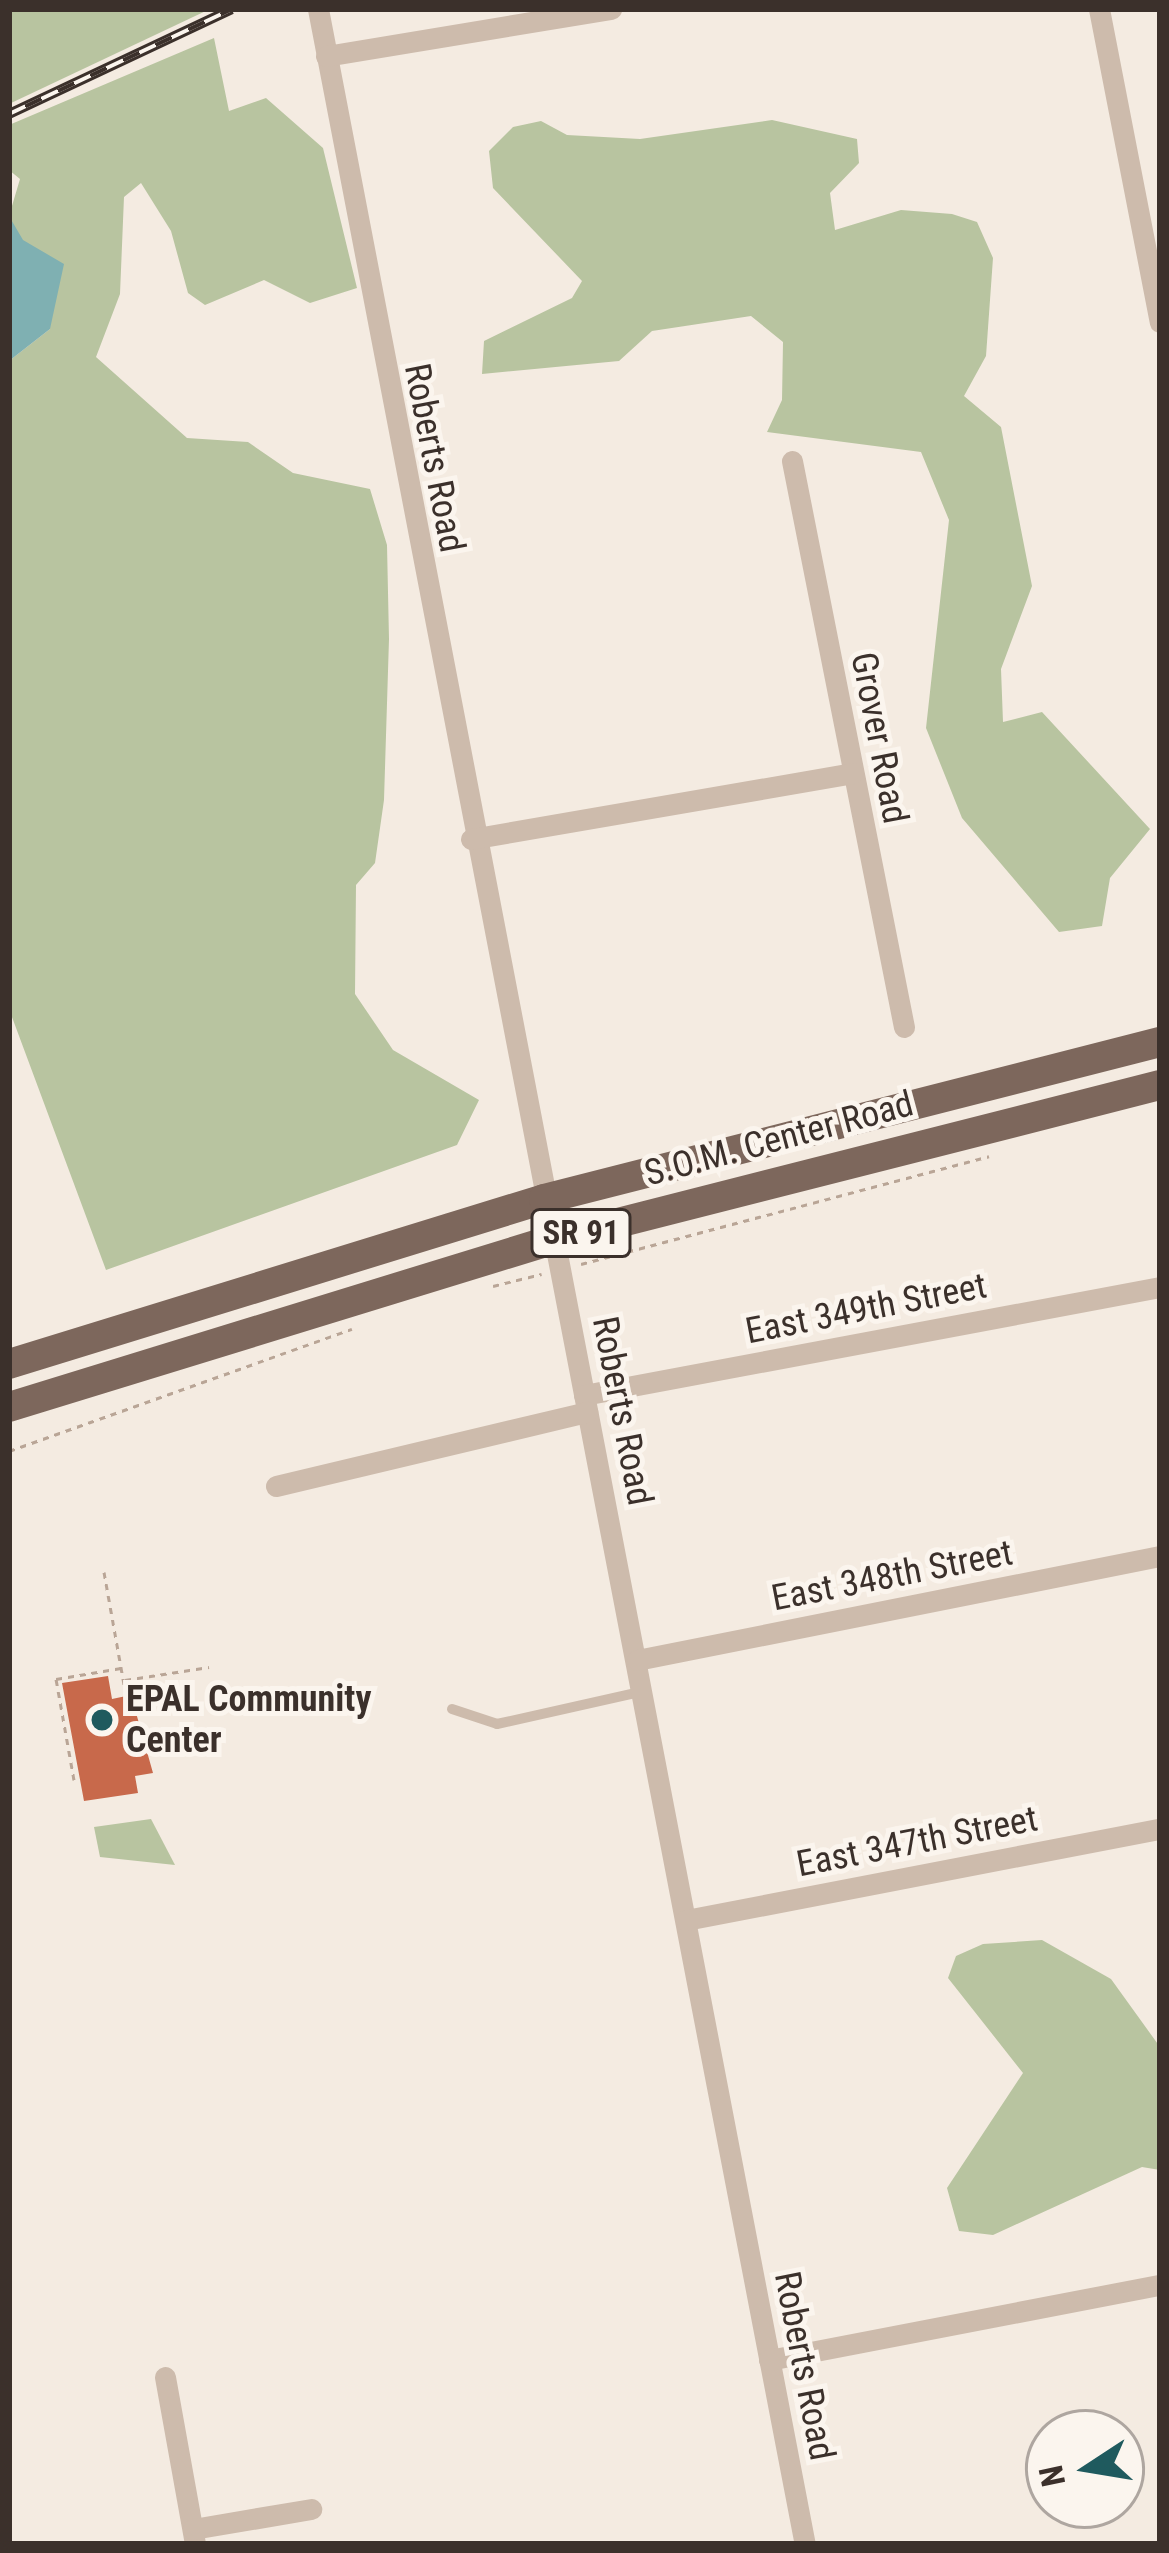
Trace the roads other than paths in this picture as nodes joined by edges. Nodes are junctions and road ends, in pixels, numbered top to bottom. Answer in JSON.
{"nodes":[{"id":1,"x":318,"y":9,"type":"edge"},
{"id":2,"x":611,"y":9,"type":"edge"},
{"id":3,"x":1099,"y":9,"type":"edge"},
{"id":4,"x":326,"y":56,"type":"junction"},
{"id":5,"x":1160,"y":322,"type":"edge"},
{"id":6,"x":792,"y":461,"type":"dead end"},
{"id":7,"x":852,"y":773,"type":"junction"},
{"id":8,"x":471,"y":839,"type":"junction"},
{"id":9,"x":904,"y":1027,"type":"dead end"},
{"id":10,"x":1160,"y":1042,"type":"edge"},
{"id":11,"x":1160,"y":1085,"type":"edge"},
{"id":12,"x":544,"y":1199,"type":"junction"},
{"id":13,"x":555,"y":1239,"type":"junction"},
{"id":14,"x":1160,"y":1287,"type":"edge"},
{"id":15,"x":9,"y":1364,"type":"edge"},
{"id":16,"x":586,"y":1404,"type":"junction"},
{"id":17,"x":9,"y":1407,"type":"edge"},
{"id":18,"x":276,"y":1486,"type":"dead end"},
{"id":19,"x":1160,"y":1556,"type":"edge"},
{"id":20,"x":637,"y":1660,"type":"junction"},
{"id":21,"x":643,"y":1691,"type":"junction"},
{"id":22,"x":452,"y":1709,"type":"dead end"},
{"id":23,"x":1160,"y":1829,"type":"edge"},
{"id":24,"x":686,"y":1920,"type":"junction"},
{"id":25,"x":1160,"y":2285,"type":"edge"},
{"id":26,"x":769,"y":2360,"type":"junction"},
{"id":27,"x":165,"y":2378,"type":"dead end"},
{"id":28,"x":310,"y":2509,"type":"dead end"},
{"id":29,"x":194,"y":2537,"type":"edge"},
{"id":30,"x":805,"y":2544,"type":"edge"}],
"edges":[{"from":1,"to":4,"type":"street","name":"Roberts Road"},
{"from":2,"to":4,"type":"street"},
{"from":3,"to":5,"type":"street"},
{"from":4,"to":8,"type":"street","name":"Roberts Road"},
{"from":6,"to":7,"type":"street","name":"Grover Road"},
{"from":7,"to":8,"type":"street"},
{"from":7,"to":9,"type":"street","name":"Grover Road"},
{"from":8,"to":12,"type":"street","name":"Roberts Road"},
{"from":10,"to":12,"type":"main road","name":"S.O.M. Center Road","number":"SR 91"},
{"from":11,"to":13,"type":"main road","name":"S.O.M. Center Road","number":"SR 91"},
{"from":12,"to":13,"type":"street","name":"Roberts Road"},
{"from":12,"to":15,"type":"main road","name":"S.O.M. Center Road","number":"SR 91"},
{"from":13,"to":16,"type":"street","name":"Roberts Road"},
{"from":13,"to":17,"type":"main road","name":"S.O.M. Center Road","number":"SR 91"},
{"from":14,"to":16,"type":"street","name":"East 349th Street"},
{"from":16,"to":18,"type":"street","name":"East 349th Street"},
{"from":16,"to":20,"type":"street","name":"Roberts Road"},
{"from":19,"to":20,"type":"street","name":"East 348th Street"},
{"from":20,"to":21,"type":"street","name":"Roberts Road"},
{"from":21,"to":22,"type":"lane"},
{"from":21,"to":24,"type":"street","name":"Roberts Road"},
{"from":23,"to":24,"type":"street","name":"East 347th Street"},
{"from":24,"to":26,"type":"street","name":"Roberts Road"},
{"from":25,"to":26,"type":"street"},
{"from":26,"to":30,"type":"street","name":"Roberts Road"},
{"from":27,"to":29,"type":"street"},
{"from":28,"to":29,"type":"street"}]}
